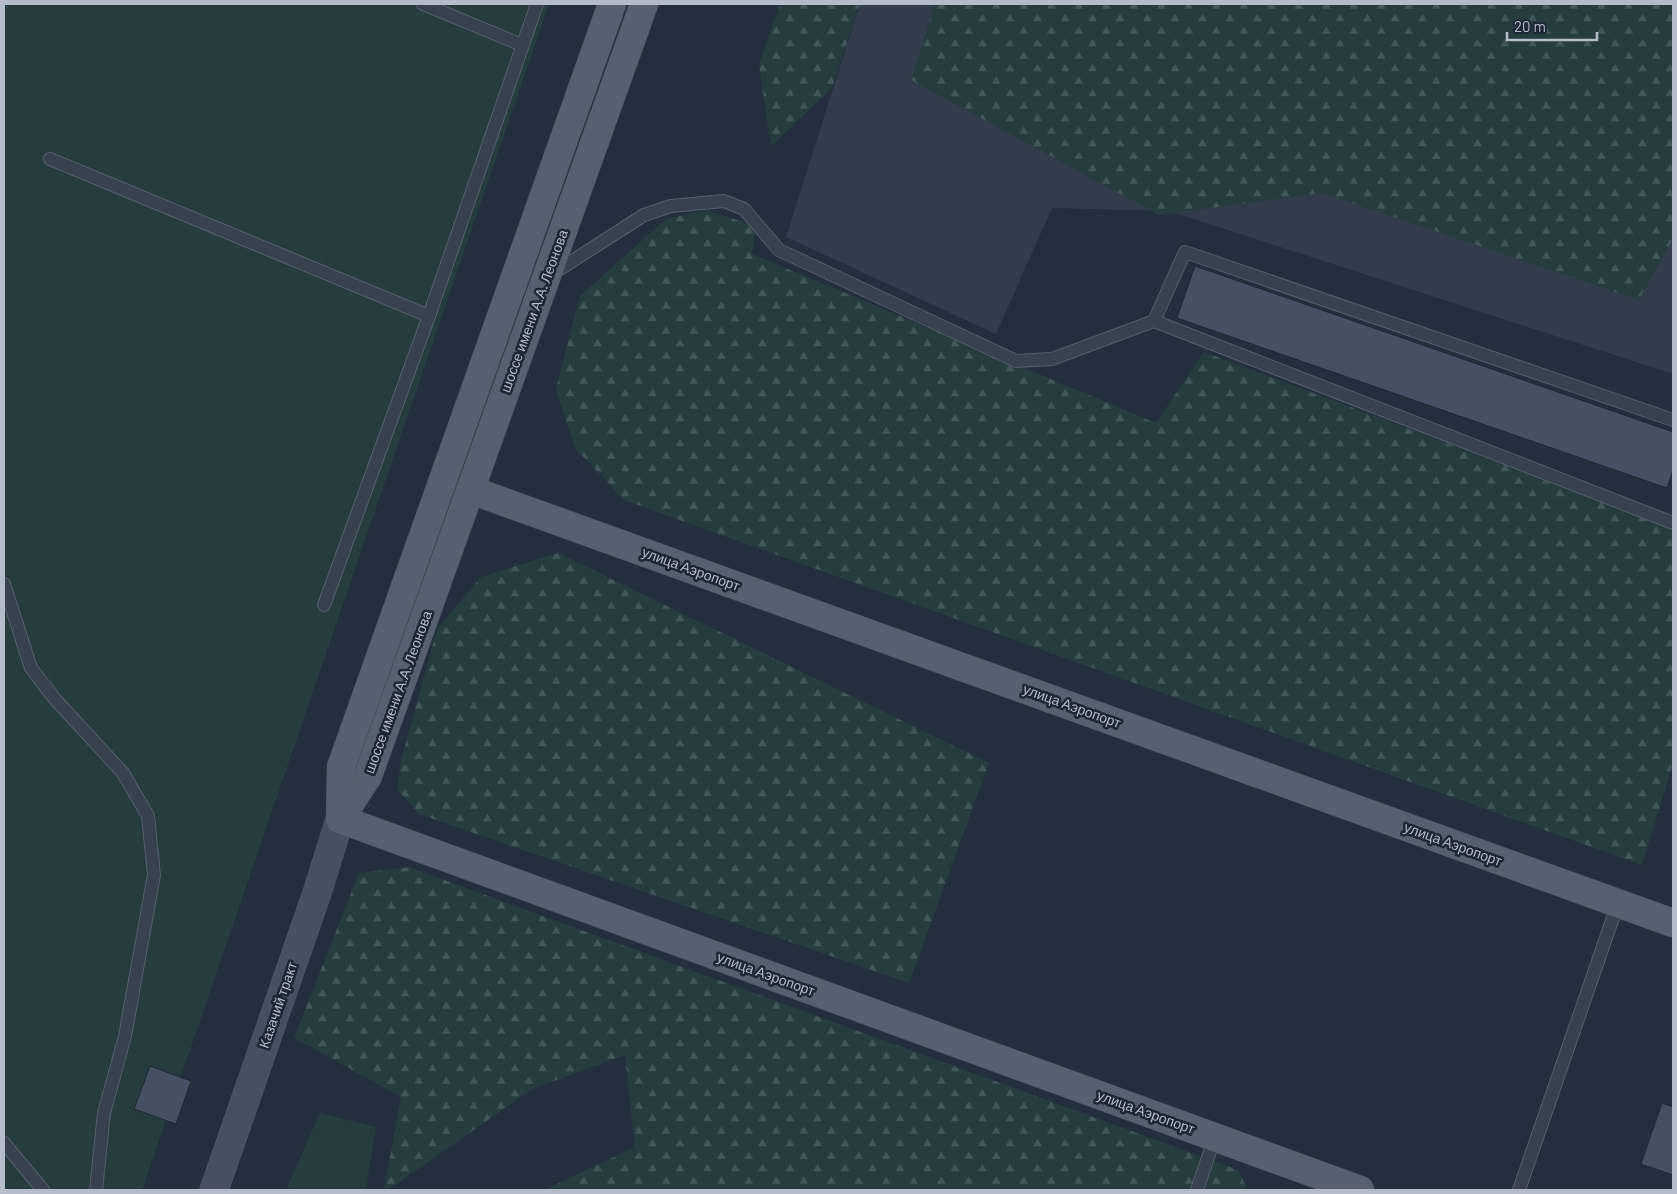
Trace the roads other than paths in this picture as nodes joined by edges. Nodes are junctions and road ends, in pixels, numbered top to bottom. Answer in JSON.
{"nodes":[{"id":1,"x":423,"y":4,"type":"edge"},
{"id":2,"x":537,"y":4,"type":"edge"},
{"id":3,"x":612,"y":4,"type":"edge"},
{"id":4,"x":644,"y":4,"type":"edge"},
{"id":5,"x":522,"y":45,"type":"junction"},
{"id":6,"x":50,"y":159,"type":"dead end"},
{"id":7,"x":546,"y":278,"type":"junction"},
{"id":8,"x":429,"y":316,"type":"junction"},
{"id":9,"x":1154,"y":322,"type":"junction"},
{"id":10,"x":1673,"y":420,"type":"edge"},
{"id":11,"x":470,"y":490,"type":"junction"},
{"id":12,"x":1673,"y":523,"type":"edge"},
{"id":13,"x":4,"y":584,"type":"edge"},
{"id":14,"x":324,"y":605,"type":"dead end"},
{"id":15,"x":340,"y":819,"type":"junction"},
{"id":16,"x":1618,"y":903,"type":"junction"},
{"id":17,"x":1673,"y":923,"type":"edge"},
{"id":18,"x":1215,"y":1137,"type":"junction"},
{"id":19,"x":4,"y":1143,"type":"edge"},
{"id":20,"x":1319,"y":1181,"type":"edge"},
{"id":21,"x":43,"y":1190,"type":"edge"},
{"id":22,"x":96,"y":1190,"type":"edge"},
{"id":23,"x":214,"y":1190,"type":"edge"},
{"id":24,"x":1197,"y":1190,"type":"edge"},
{"id":25,"x":1360,"y":1190,"type":"edge"},
{"id":26,"x":1519,"y":1190,"type":"edge"}],
"edges":[{"from":1,"to":5,"type":"lane"},
{"from":2,"to":5,"type":"lane"},
{"from":3,"to":15,"type":"main road","name":"шоссе имени А.А. Леонова"},
{"from":4,"to":7,"type":"main road","name":"шоссе имени А.А. Леонова"},
{"from":5,"to":8,"type":"lane"},
{"from":6,"to":8,"type":"lane"},
{"from":7,"to":9,"type":"lane"},
{"from":7,"to":11,"type":"main road","name":"шоссе имени А.А. Леонова"},
{"from":8,"to":14,"type":"lane"},
{"from":9,"to":10,"type":"lane"},
{"from":9,"to":12,"type":"lane"},
{"from":11,"to":15,"type":"main road","name":"шоссе имени А.А. Леонова"},
{"from":11,"to":16,"type":"main road","name":"улица Аэропорт"},
{"from":13,"to":22,"type":"lane"},
{"from":15,"to":18,"type":"main road","name":"улица Аэропорт"},
{"from":15,"to":23,"type":"main road","name":"Казачий тракт"},
{"from":16,"to":17,"type":"main road","name":"улица Аэропорт"},
{"from":16,"to":26,"type":"lane"},
{"from":18,"to":20,"type":"main road","name":"улица Аэропорт"},
{"from":18,"to":24,"type":"lane"},
{"from":19,"to":21,"type":"lane"},
{"from":20,"to":25,"type":"main road","name":"улица Аэропорт"}]}
